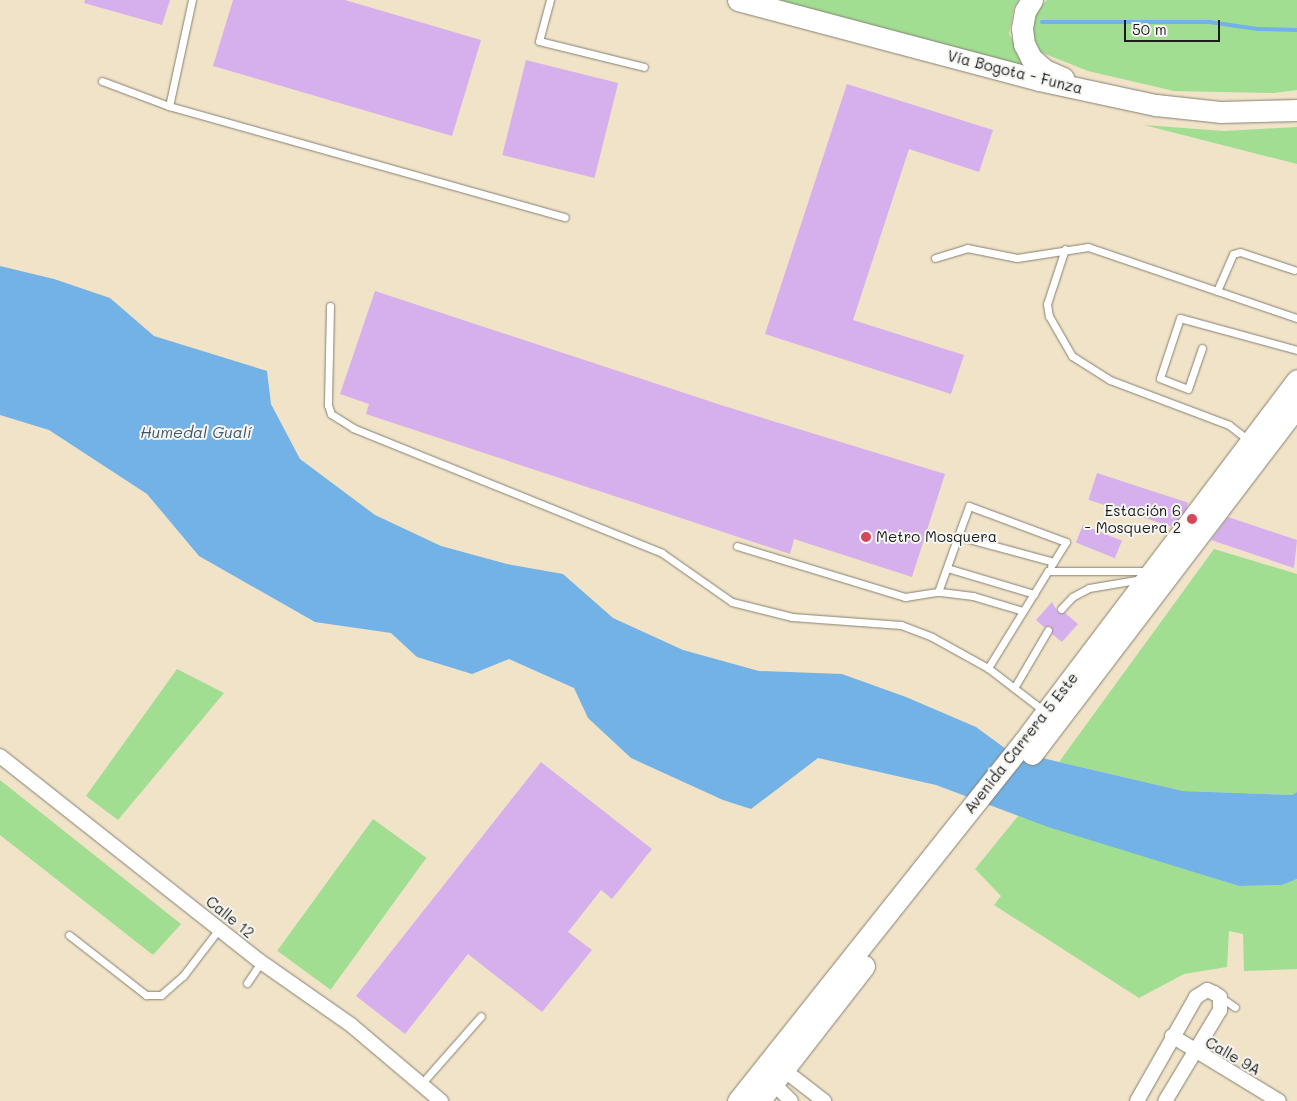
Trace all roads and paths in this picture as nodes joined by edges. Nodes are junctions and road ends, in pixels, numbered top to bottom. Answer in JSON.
{"nodes":[{"id":1,"x":192,"y":0,"type":"edge"},
{"id":2,"x":550,"y":0,"type":"edge"},
{"id":3,"x":738,"y":0,"type":"edge"},
{"id":4,"x":1032,"y":0,"type":"edge"},
{"id":5,"x":644,"y":67,"type":"dead end"},
{"id":6,"x":102,"y":81,"type":"dead end"},
{"id":7,"x":1093,"y":92,"type":"junction"},
{"id":8,"x":169,"y":106,"type":"junction"},
{"id":9,"x":1293,"y":112,"type":"edge"},
{"id":10,"x":565,"y":217,"type":"dead end"},
{"id":11,"x":1065,"y":249,"type":"junction"},
{"id":12,"x":935,"y":258,"type":"dead end"},
{"id":13,"x":1294,"y":270,"type":"dead end"},
{"id":14,"x":1217,"y":291,"type":"junction"},
{"id":15,"x":330,"y":306,"type":"dead end"},
{"id":16,"x":1297,"y":318,"type":"edge"},
{"id":17,"x":1202,"y":348,"type":"dead end"},
{"id":18,"x":1297,"y":350,"type":"edge"},
{"id":19,"x":1297,"y":380,"type":"edge"},
{"id":20,"x":1297,"y":406,"type":"edge"},
{"id":21,"x":1249,"y":441,"type":"junction"},
{"id":22,"x":958,"y":536,"type":"junction"},
{"id":23,"x":737,"y":546,"type":"dead end"},
{"id":24,"x":1054,"y":562,"type":"junction"},
{"id":25,"x":947,"y":568,"type":"junction"},
{"id":26,"x":1048,"y":571,"type":"junction"},
{"id":27,"x":1149,"y":574,"type":"junction"},
{"id":28,"x":938,"y":592,"type":"junction"},
{"id":29,"x":1034,"y":594,"type":"junction"},
{"id":30,"x":1061,"y":609,"type":"dead end"},
{"id":31,"x":1023,"y":611,"type":"junction"},
{"id":32,"x":1048,"y":630,"type":"dead end"},
{"id":33,"x":988,"y":668,"type":"junction"},
{"id":34,"x":1014,"y":688,"type":"junction"},
{"id":35,"x":1052,"y":717,"type":"junction"},
{"id":36,"x":0,"y":756,"type":"edge"},
{"id":37,"x":220,"y":929,"type":"junction"},
{"id":38,"x":69,"y":935,"type":"dead end"},
{"id":39,"x":261,"y":962,"type":"junction"},
{"id":40,"x":247,"y":983,"type":"dead end"},
{"id":41,"x":1220,"y":997,"type":"junction"},
{"id":42,"x":1235,"y":1007,"type":"dead end"},
{"id":43,"x":481,"y":1016,"type":"dead end"},
{"id":44,"x":1172,"y":1036,"type":"junction"},
{"id":45,"x":1194,"y":1052,"type":"junction"},
{"id":46,"x":422,"y":1083,"type":"junction"},
{"id":47,"x":800,"y":1083,"type":"junction"},
{"id":48,"x":777,"y":1086,"type":"edge"},
{"id":49,"x":442,"y":1101,"type":"edge"},
{"id":50,"x":738,"y":1101,"type":"edge"},
{"id":51,"x":824,"y":1101,"type":"edge"},
{"id":52,"x":1137,"y":1101,"type":"edge"},
{"id":53,"x":1165,"y":1101,"type":"edge"},
{"id":54,"x":1278,"y":1101,"type":"edge"}],
"edges":[{"from":1,"to":8,"type":"lane"},
{"from":2,"to":5,"type":"lane"},
{"from":3,"to":7,"type":"main road","name":"Vía Bogota - Funza"},
{"from":4,"to":7,"type":"main road"},
{"from":6,"to":8,"type":"lane"},
{"from":7,"to":9,"type":"main road","name":"Vía Bogota - Funza"},
{"from":8,"to":10,"type":"lane"},
{"from":11,"to":12,"type":"lane"},
{"from":11,"to":14,"type":"lane"},
{"from":11,"to":21,"type":"lane"},
{"from":13,"to":14,"type":"lane"},
{"from":14,"to":16,"type":"lane"},
{"from":15,"to":33,"type":"lane"},
{"from":17,"to":18,"type":"lane"},
{"from":19,"to":21,"type":"main road","name":"Avenida Carrera 5 Este"},
{"from":20,"to":35,"type":"main road","name":"Avenida Carrera 5 Este"},
{"from":21,"to":27,"type":"main road","name":"Avenida Carrera 5 Este"},
{"from":22,"to":24,"type":"lane"},
{"from":22,"to":24,"type":"lane"},
{"from":22,"to":25,"type":"lane"},
{"from":23,"to":28,"type":"lane"},
{"from":24,"to":26,"type":"lane"},
{"from":25,"to":28,"type":"lane"},
{"from":25,"to":29,"type":"lane"},
{"from":26,"to":27,"type":"lane"},
{"from":26,"to":29,"type":"lane"},
{"from":27,"to":30,"type":"lane"},
{"from":27,"to":35,"type":"main road","name":"Avenida Carrera 5 Este"},
{"from":28,"to":31,"type":"lane"},
{"from":29,"to":31,"type":"lane"},
{"from":31,"to":33,"type":"lane"},
{"from":32,"to":34,"type":"lane"},
{"from":33,"to":34,"type":"lane"},
{"from":34,"to":35,"type":"lane"},
{"from":35,"to":48,"type":"main road","name":"Avenida Carrera 5 Este"},
{"from":36,"to":37,"type":"street","name":"Calle 12"},
{"from":37,"to":38,"type":"lane"},
{"from":37,"to":39,"type":"street","name":"Calle 12"},
{"from":39,"to":40,"type":"lane"},
{"from":39,"to":46,"type":"street","name":"Calle 12"},
{"from":41,"to":42,"type":"lane"},
{"from":41,"to":44,"type":"street"},
{"from":41,"to":45,"type":"street"},
{"from":43,"to":46,"type":"lane"},
{"from":44,"to":45,"type":"street","name":"Calle 9A"},
{"from":44,"to":52,"type":"street"},
{"from":45,"to":53,"type":"street"},
{"from":45,"to":54,"type":"street","name":"Calle 9A"},
{"from":46,"to":49,"type":"street","name":"Calle 12"},
{"from":47,"to":48,"type":"street"},
{"from":47,"to":48,"type":"street"},
{"from":47,"to":51,"type":"street"},
{"from":48,"to":50,"type":"main road","name":"Avenida Carrera 5 Este"}]}
